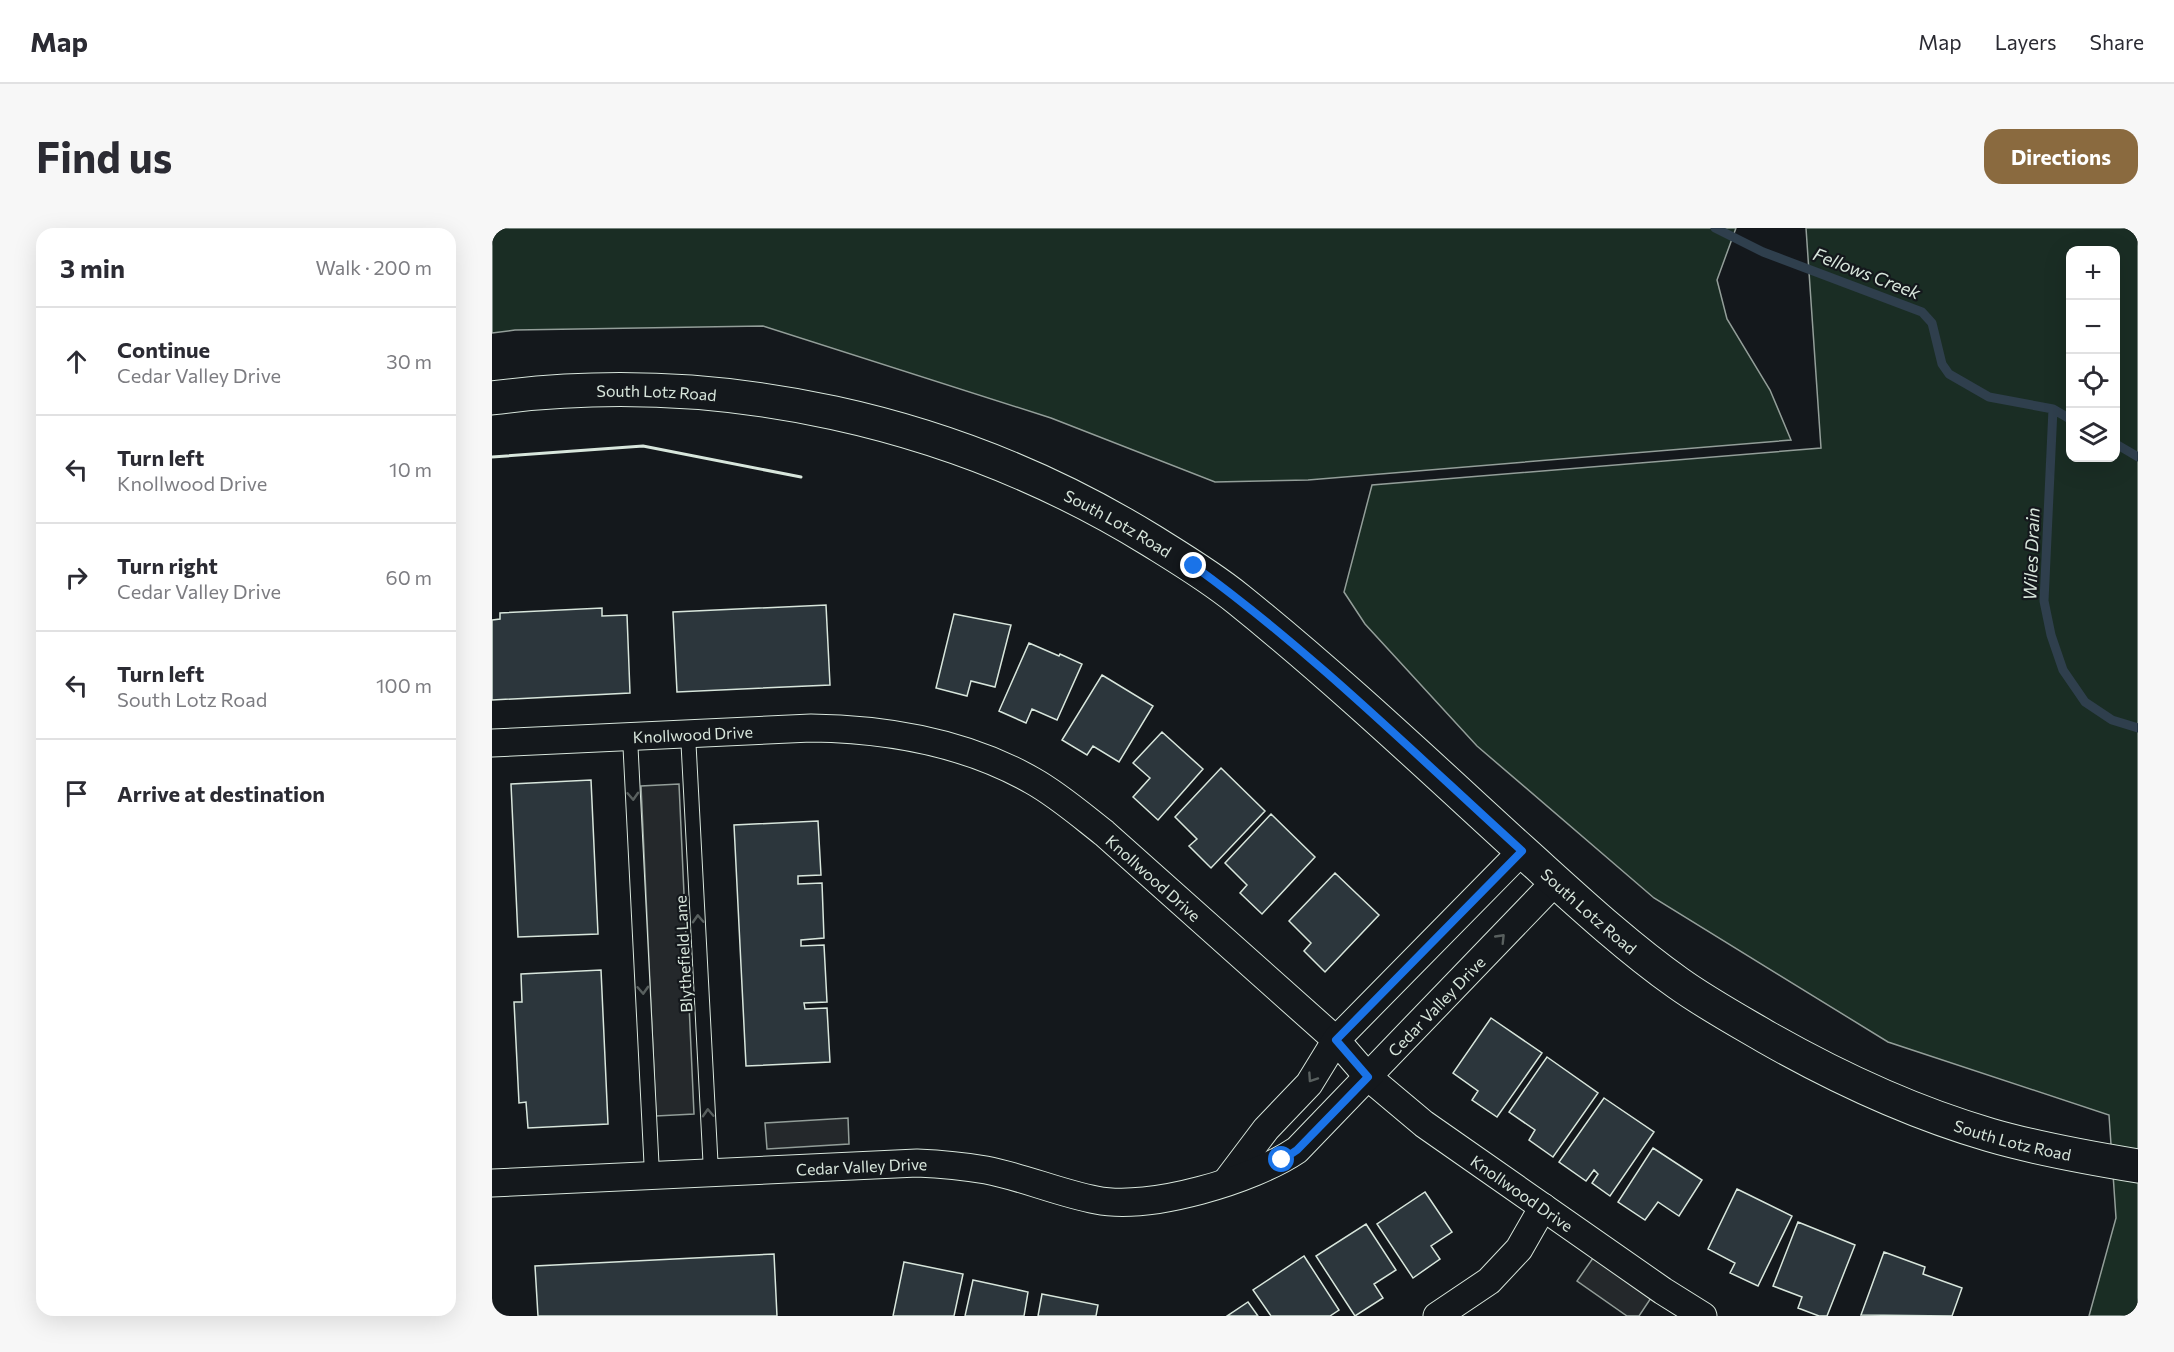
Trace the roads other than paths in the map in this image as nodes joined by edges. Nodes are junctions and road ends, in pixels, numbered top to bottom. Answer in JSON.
{"nodes":[{"id":1,"x":492,"y":398,"type":"edge"},
{"id":2,"x":688,"y":734,"type":"junction"},
{"id":3,"x":630,"y":737,"type":"junction"},
{"id":4,"x":492,"y":743,"type":"edge"},
{"id":5,"x":1522,"y":851,"type":"junction"},
{"id":6,"x":1556,"y":882,"type":"junction"},
{"id":7,"x":1336,"y":1040,"type":"junction"},
{"id":8,"x":1368,"y":1077,"type":"junction"},
{"id":9,"x":2138,"y":1166,"type":"edge"},
{"id":10,"x":711,"y":1172,"type":"junction"},
{"id":11,"x":652,"y":1174,"type":"junction"},
{"id":12,"x":492,"y":1183,"type":"edge"},
{"id":13,"x":1225,"y":1183,"type":"junction"},
{"id":14,"x":1543,"y":1207,"type":"junction"},
{"id":15,"x":1437,"y":1316,"type":"edge"},
{"id":16,"x":1703,"y":1316,"type":"edge"}],
"edges":[{"from":1,"to":5,"type":"street","name":"South Lotz Road"},
{"from":2,"to":3,"type":"street","name":"Knollwood Drive"},
{"from":2,"to":7,"type":"street","name":"Knollwood Drive"},
{"from":10,"to":2,"type":"lane","name":"Blythefield Lane","one_way":true},
{"from":3,"to":4,"type":"street","name":"Knollwood Drive"},
{"from":3,"to":11,"type":"lane","one_way":true},
{"from":5,"to":6,"type":"street","name":"South Lotz Road"},
{"from":5,"to":7,"type":"street"},
{"from":8,"to":6,"type":"street","name":"Cedar Valley Drive","one_way":true},
{"from":6,"to":9,"type":"street","name":"South Lotz Road"},
{"from":7,"to":8,"type":"street","name":"Knollwood Drive"},
{"from":7,"to":13,"type":"street","one_way":true},
{"from":8,"to":13,"type":"street","name":"Cedar Valley Drive"},
{"from":8,"to":14,"type":"street","name":"Knollwood Drive"},
{"from":10,"to":11,"type":"street","name":"Cedar Valley Drive"},
{"from":10,"to":13,"type":"street","name":"Cedar Valley Drive"},
{"from":11,"to":12,"type":"street","name":"Cedar Valley Drive"},
{"from":14,"to":15,"type":"street"},
{"from":14,"to":16,"type":"street","name":"Knollwood Drive"}]}
